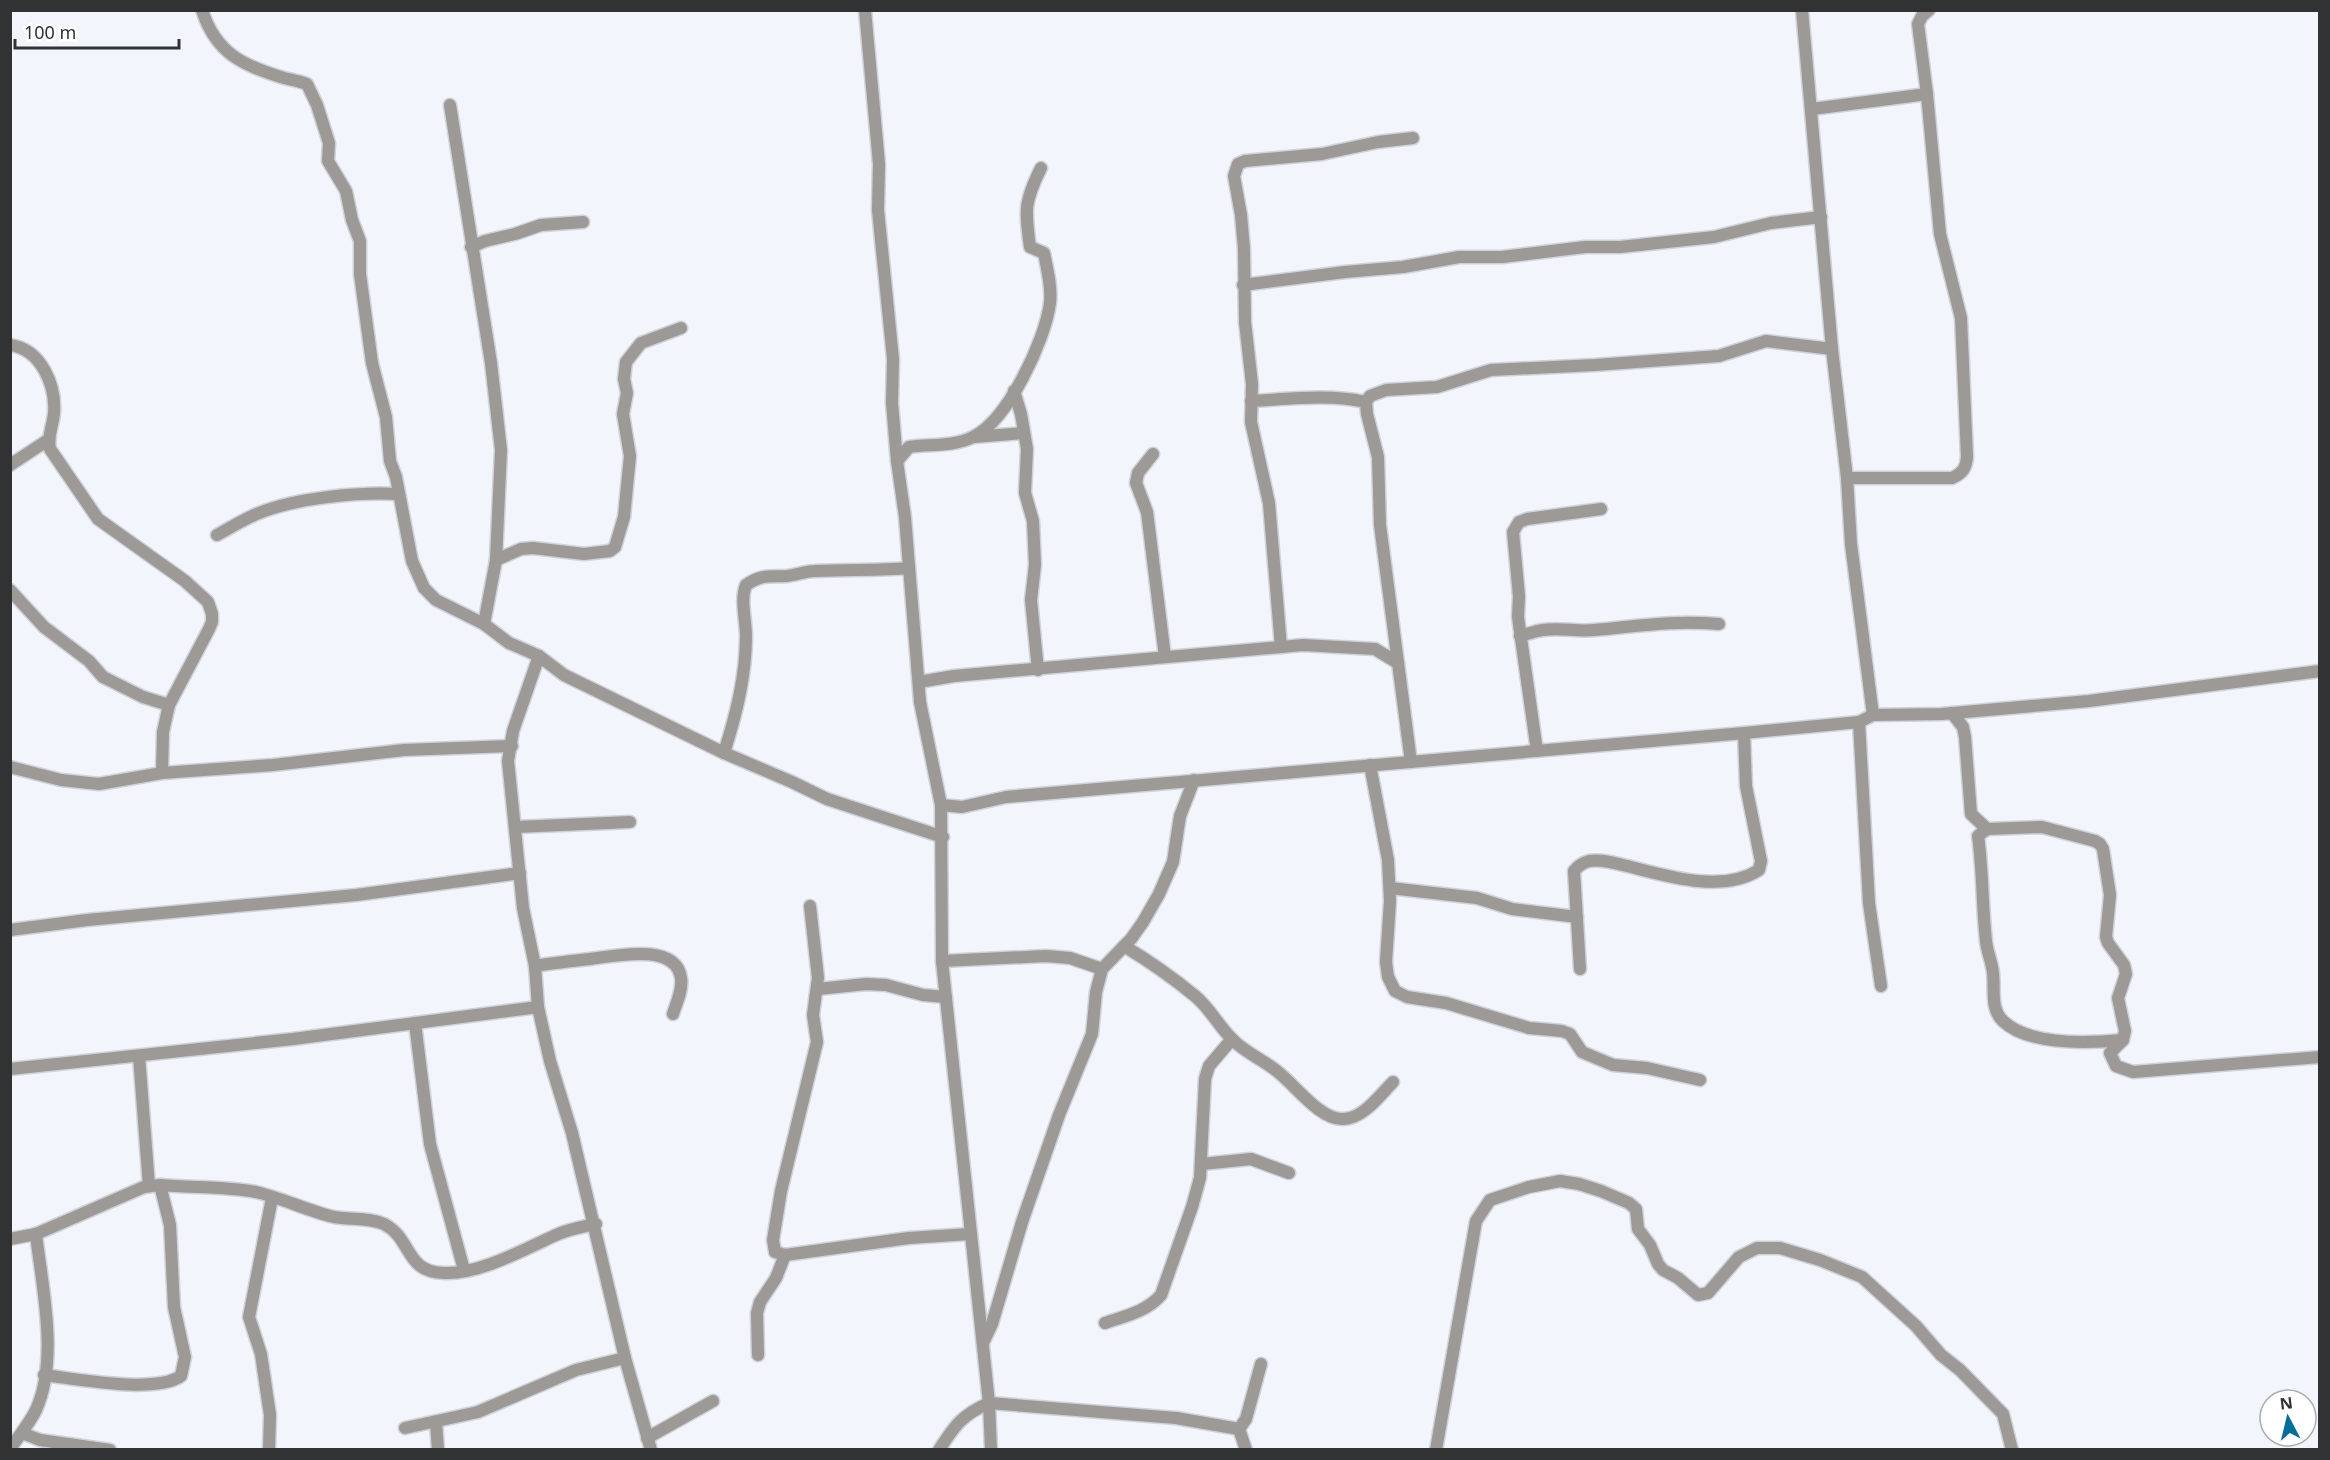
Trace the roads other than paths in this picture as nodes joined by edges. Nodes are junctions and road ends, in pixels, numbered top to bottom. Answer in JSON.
{"nodes":[{"id":1,"x":202,"y":10,"type":"edge"},
{"id":2,"x":865,"y":10,"type":"edge"},
{"id":3,"x":1802,"y":10,"type":"edge"},
{"id":4,"x":1929,"y":10,"type":"edge"},
{"id":5,"x":1927,"y":94,"type":"junction"},
{"id":6,"x":450,"y":105,"type":"dead end"},
{"id":7,"x":1812,"y":109,"type":"junction"},
{"id":8,"x":1413,"y":138,"type":"dead end"},
{"id":9,"x":1041,"y":168,"type":"dead end"},
{"id":10,"x":1821,"y":217,"type":"junction"},
{"id":11,"x":583,"y":222,"type":"dead end"},
{"id":12,"x":471,"y":247,"type":"junction"},
{"id":13,"x":1243,"y":285,"type":"junction"},
{"id":14,"x":681,"y":328,"type":"dead end"},
{"id":15,"x":10,"y":345,"type":"edge"},
{"id":16,"x":1833,"y":349,"type":"junction"},
{"id":17,"x":1014,"y":390,"type":"junction"},
{"id":18,"x":1251,"y":401,"type":"junction"},
{"id":19,"x":1366,"y":402,"type":"junction"},
{"id":20,"x":1023,"y":433,"type":"junction"},
{"id":21,"x":974,"y":437,"type":"junction"},
{"id":22,"x":48,"y":440,"type":"junction"},
{"id":23,"x":1153,"y":454,"type":"dead end"},
{"id":24,"x":897,"y":461,"type":"junction"},
{"id":25,"x":10,"y":465,"type":"edge"},
{"id":26,"x":1847,"y":478,"type":"junction"},
{"id":27,"x":398,"y":494,"type":"junction"},
{"id":28,"x":1601,"y":509,"type":"dead end"},
{"id":29,"x":217,"y":535,"type":"dead end"},
{"id":30,"x":496,"y":560,"type":"junction"},
{"id":31,"x":909,"y":568,"type":"junction"},
{"id":32,"x":10,"y":590,"type":"edge"},
{"id":33,"x":484,"y":624,"type":"junction"},
{"id":34,"x":1719,"y":624,"type":"dead end"},
{"id":35,"x":1395,"y":633,"type":"junction"},
{"id":36,"x":1520,"y":636,"type":"junction"},
{"id":37,"x":1281,"y":647,"type":"junction"},
{"id":38,"x":1375,"y":649,"type":"junction"},
{"id":39,"x":539,"y":656,"type":"junction"},
{"id":40,"x":1165,"y":657,"type":"junction"},
{"id":41,"x":1398,"y":663,"type":"junction"},
{"id":42,"x":1038,"y":670,"type":"junction"},
{"id":43,"x":2319,"y":671,"type":"edge"},
{"id":44,"x":919,"y":682,"type":"junction"},
{"id":45,"x":169,"y":705,"type":"junction"},
{"id":46,"x":1952,"y":713,"type":"junction"},
{"id":47,"x":1873,"y":715,"type":"junction"},
{"id":48,"x":1859,"y":722,"type":"junction"},
{"id":49,"x":1744,"y":733,"type":"junction"},
{"id":50,"x":512,"y":746,"type":"junction"},
{"id":51,"x":1537,"y":751,"type":"junction"},
{"id":52,"x":724,"y":753,"type":"junction"},
{"id":53,"x":1411,"y":762,"type":"junction"},
{"id":54,"x":1370,"y":765,"type":"junction"},
{"id":55,"x":10,"y":767,"type":"edge"},
{"id":56,"x":162,"y":774,"type":"junction"},
{"id":57,"x":1194,"y":780,"type":"junction"},
{"id":58,"x":941,"y":805,"type":"junction"},
{"id":59,"x":962,"y":807,"type":"junction"},
{"id":60,"x":630,"y":822,"type":"dead end"},
{"id":61,"x":516,"y":827,"type":"junction"},
{"id":62,"x":1987,"y":829,"type":"junction"},
{"id":63,"x":943,"y":831,"type":"junction"},
{"id":64,"x":520,"y":873,"type":"junction"},
{"id":65,"x":1390,"y":888,"type":"junction"},
{"id":66,"x":810,"y":906,"type":"dead end"},
{"id":67,"x":1576,"y":917,"type":"junction"},
{"id":68,"x":10,"y":930,"type":"edge"},
{"id":69,"x":1124,"y":946,"type":"junction"},
{"id":70,"x":942,"y":962,"type":"junction"},
{"id":71,"x":535,"y":966,"type":"junction"},
{"id":72,"x":1102,"y":969,"type":"junction"},
{"id":73,"x":1580,"y":969,"type":"dead end"},
{"id":74,"x":1881,"y":986,"type":"dead end"},
{"id":75,"x":818,"y":989,"type":"junction"},
{"id":76,"x":946,"y":997,"type":"junction"},
{"id":77,"x":538,"y":1007,"type":"junction"},
{"id":78,"x":673,"y":1014,"type":"dead end"},
{"id":79,"x":415,"y":1023,"type":"junction"},
{"id":80,"x":1232,"y":1039,"type":"junction"},
{"id":81,"x":2123,"y":1040,"type":"junction"},
{"id":82,"x":138,"y":1056,"type":"junction"},
{"id":83,"x":2319,"y":1057,"type":"edge"},
{"id":84,"x":10,"y":1069,"type":"edge"},
{"id":85,"x":1700,"y":1080,"type":"dead end"},
{"id":86,"x":1393,"y":1082,"type":"dead end"},
{"id":87,"x":1202,"y":1164,"type":"junction"},
{"id":88,"x":1289,"y":1173,"type":"dead end"},
{"id":89,"x":155,"y":1186,"type":"junction"},
{"id":90,"x":272,"y":1198,"type":"junction"},
{"id":91,"x":596,"y":1224,"type":"junction"},
{"id":92,"x":36,"y":1234,"type":"junction"},
{"id":93,"x":970,"y":1234,"type":"junction"},
{"id":94,"x":10,"y":1239,"type":"edge"},
{"id":95,"x":785,"y":1256,"type":"junction"},
{"id":96,"x":464,"y":1270,"type":"junction"},
{"id":97,"x":1105,"y":1323,"type":"dead end"},
{"id":98,"x":982,"y":1344,"type":"junction"},
{"id":99,"x":758,"y":1355,"type":"dead end"},
{"id":100,"x":625,"y":1358,"type":"junction"},
{"id":101,"x":1261,"y":1364,"type":"dead end"},
{"id":102,"x":44,"y":1376,"type":"junction"},
{"id":103,"x":713,"y":1401,"type":"dead end"},
{"id":104,"x":989,"y":1403,"type":"junction"},
{"id":105,"x":436,"y":1422,"type":"junction"},
{"id":106,"x":405,"y":1428,"type":"dead end"},
{"id":107,"x":1239,"y":1429,"type":"junction"},
{"id":108,"x":15,"y":1439,"type":"edge"},
{"id":109,"x":649,"y":1444,"type":"edge"},
{"id":110,"x":74,"y":1447,"type":"edge"},
{"id":111,"x":110,"y":1449,"type":"edge"},
{"id":112,"x":269,"y":1449,"type":"edge"},
{"id":113,"x":438,"y":1449,"type":"edge"},
{"id":114,"x":939,"y":1449,"type":"edge"},
{"id":115,"x":991,"y":1449,"type":"edge"},
{"id":116,"x":1246,"y":1449,"type":"edge"},
{"id":117,"x":1436,"y":1449,"type":"edge"},
{"id":118,"x":2012,"y":1449,"type":"edge"}],
"edges":[{"from":1,"to":27,"type":"street"},
{"from":2,"to":24,"type":"street"},
{"from":3,"to":7,"type":"street"},
{"from":4,"to":5,"type":"street"},
{"from":5,"to":7,"type":"street"},
{"from":5,"to":26,"type":"street"},
{"from":6,"to":12,"type":"street"},
{"from":7,"to":10,"type":"street"},
{"from":8,"to":13,"type":"street"},
{"from":9,"to":17,"type":"street"},
{"from":10,"to":13,"type":"street"},
{"from":10,"to":16,"type":"street"},
{"from":11,"to":12,"type":"street"},
{"from":12,"to":30,"type":"street"},
{"from":13,"to":18,"type":"street"},
{"from":14,"to":30,"type":"street"},
{"from":15,"to":22,"type":"street"},
{"from":16,"to":19,"type":"street"},
{"from":16,"to":26,"type":"street"},
{"from":17,"to":20,"type":"street"},
{"from":17,"to":21,"type":"street"},
{"from":18,"to":19,"type":"street"},
{"from":18,"to":37,"type":"street"},
{"from":19,"to":35,"type":"street"},
{"from":20,"to":21,"type":"street"},
{"from":20,"to":42,"type":"street"},
{"from":21,"to":24,"type":"street"},
{"from":22,"to":25,"type":"street"},
{"from":22,"to":45,"type":"street"},
{"from":23,"to":40,"type":"street"},
{"from":24,"to":31,"type":"street"},
{"from":26,"to":47,"type":"street"},
{"from":27,"to":29,"type":"street"},
{"from":27,"to":33,"type":"street"},
{"from":28,"to":36,"type":"street"},
{"from":30,"to":33,"type":"street"},
{"from":31,"to":44,"type":"street"},
{"from":31,"to":52,"type":"street"},
{"from":32,"to":45,"type":"street"},
{"from":33,"to":39,"type":"street"},
{"from":34,"to":36,"type":"street"},
{"from":35,"to":38,"type":"street"},
{"from":35,"to":41,"type":"street"},
{"from":36,"to":51,"type":"street"},
{"from":37,"to":38,"type":"street"},
{"from":37,"to":40,"type":"street"},
{"from":38,"to":41,"type":"street"},
{"from":39,"to":50,"type":"street"},
{"from":39,"to":52,"type":"street"},
{"from":40,"to":42,"type":"street"},
{"from":41,"to":53,"type":"street"},
{"from":42,"to":44,"type":"street"},
{"from":43,"to":46,"type":"street"},
{"from":44,"to":58,"type":"street"},
{"from":45,"to":56,"type":"street"},
{"from":46,"to":47,"type":"street"},
{"from":46,"to":62,"type":"street"},
{"from":47,"to":48,"type":"street"},
{"from":48,"to":49,"type":"street"},
{"from":48,"to":74,"type":"street"},
{"from":49,"to":51,"type":"street"},
{"from":49,"to":67,"type":"street"},
{"from":50,"to":56,"type":"street"},
{"from":50,"to":61,"type":"street"},
{"from":51,"to":53,"type":"street"},
{"from":52,"to":63,"type":"street"},
{"from":53,"to":54,"type":"street"},
{"from":54,"to":57,"type":"street"},
{"from":54,"to":65,"type":"street"},
{"from":55,"to":56,"type":"street"},
{"from":57,"to":59,"type":"street"},
{"from":57,"to":69,"type":"street"},
{"from":58,"to":59,"type":"street"},
{"from":58,"to":63,"type":"street"},
{"from":59,"to":63,"type":"street"},
{"from":60,"to":61,"type":"street"},
{"from":61,"to":64,"type":"street"},
{"from":62,"to":81,"type":"street"},
{"from":62,"to":81,"type":"street"},
{"from":63,"to":70,"type":"street"},
{"from":64,"to":68,"type":"street"},
{"from":64,"to":71,"type":"street"},
{"from":65,"to":67,"type":"street"},
{"from":65,"to":85,"type":"street"},
{"from":66,"to":75,"type":"street"},
{"from":67,"to":73,"type":"street"},
{"from":69,"to":72,"type":"street"},
{"from":69,"to":80,"type":"street"},
{"from":70,"to":72,"type":"street"},
{"from":70,"to":76,"type":"street"},
{"from":71,"to":77,"type":"street"},
{"from":71,"to":78,"type":"street"},
{"from":72,"to":98,"type":"street"},
{"from":75,"to":76,"type":"street"},
{"from":75,"to":95,"type":"street"},
{"from":76,"to":93,"type":"street"},
{"from":77,"to":79,"type":"street"},
{"from":77,"to":91,"type":"street"},
{"from":79,"to":82,"type":"street"},
{"from":79,"to":96,"type":"street"},
{"from":80,"to":86,"type":"street"},
{"from":80,"to":87,"type":"street"},
{"from":81,"to":83,"type":"street"},
{"from":82,"to":84,"type":"street"},
{"from":82,"to":89,"type":"street"},
{"from":87,"to":88,"type":"street"},
{"from":87,"to":97,"type":"street"},
{"from":89,"to":90,"type":"street"},
{"from":89,"to":92,"type":"street"},
{"from":89,"to":102,"type":"street"},
{"from":90,"to":96,"type":"street"},
{"from":90,"to":112,"type":"street"},
{"from":91,"to":96,"type":"street"},
{"from":91,"to":100,"type":"street"},
{"from":92,"to":94,"type":"street"},
{"from":92,"to":102,"type":"street"},
{"from":93,"to":95,"type":"street"},
{"from":93,"to":98,"type":"street"},
{"from":95,"to":99,"type":"street"},
{"from":98,"to":104,"type":"street"},
{"from":100,"to":105,"type":"street"},
{"from":100,"to":109,"type":"street"},
{"from":101,"to":107,"type":"street"},
{"from":102,"to":108,"type":"street"},
{"from":103,"to":109,"type":"street"},
{"from":104,"to":107,"type":"street"},
{"from":104,"to":114,"type":"street"},
{"from":104,"to":115,"type":"street"},
{"from":105,"to":106,"type":"street"},
{"from":105,"to":113,"type":"street"},
{"from":107,"to":116,"type":"street"},
{"from":108,"to":110,"type":"street"},
{"from":110,"to":111,"type":"street"},
{"from":117,"to":118,"type":"street"}]}
